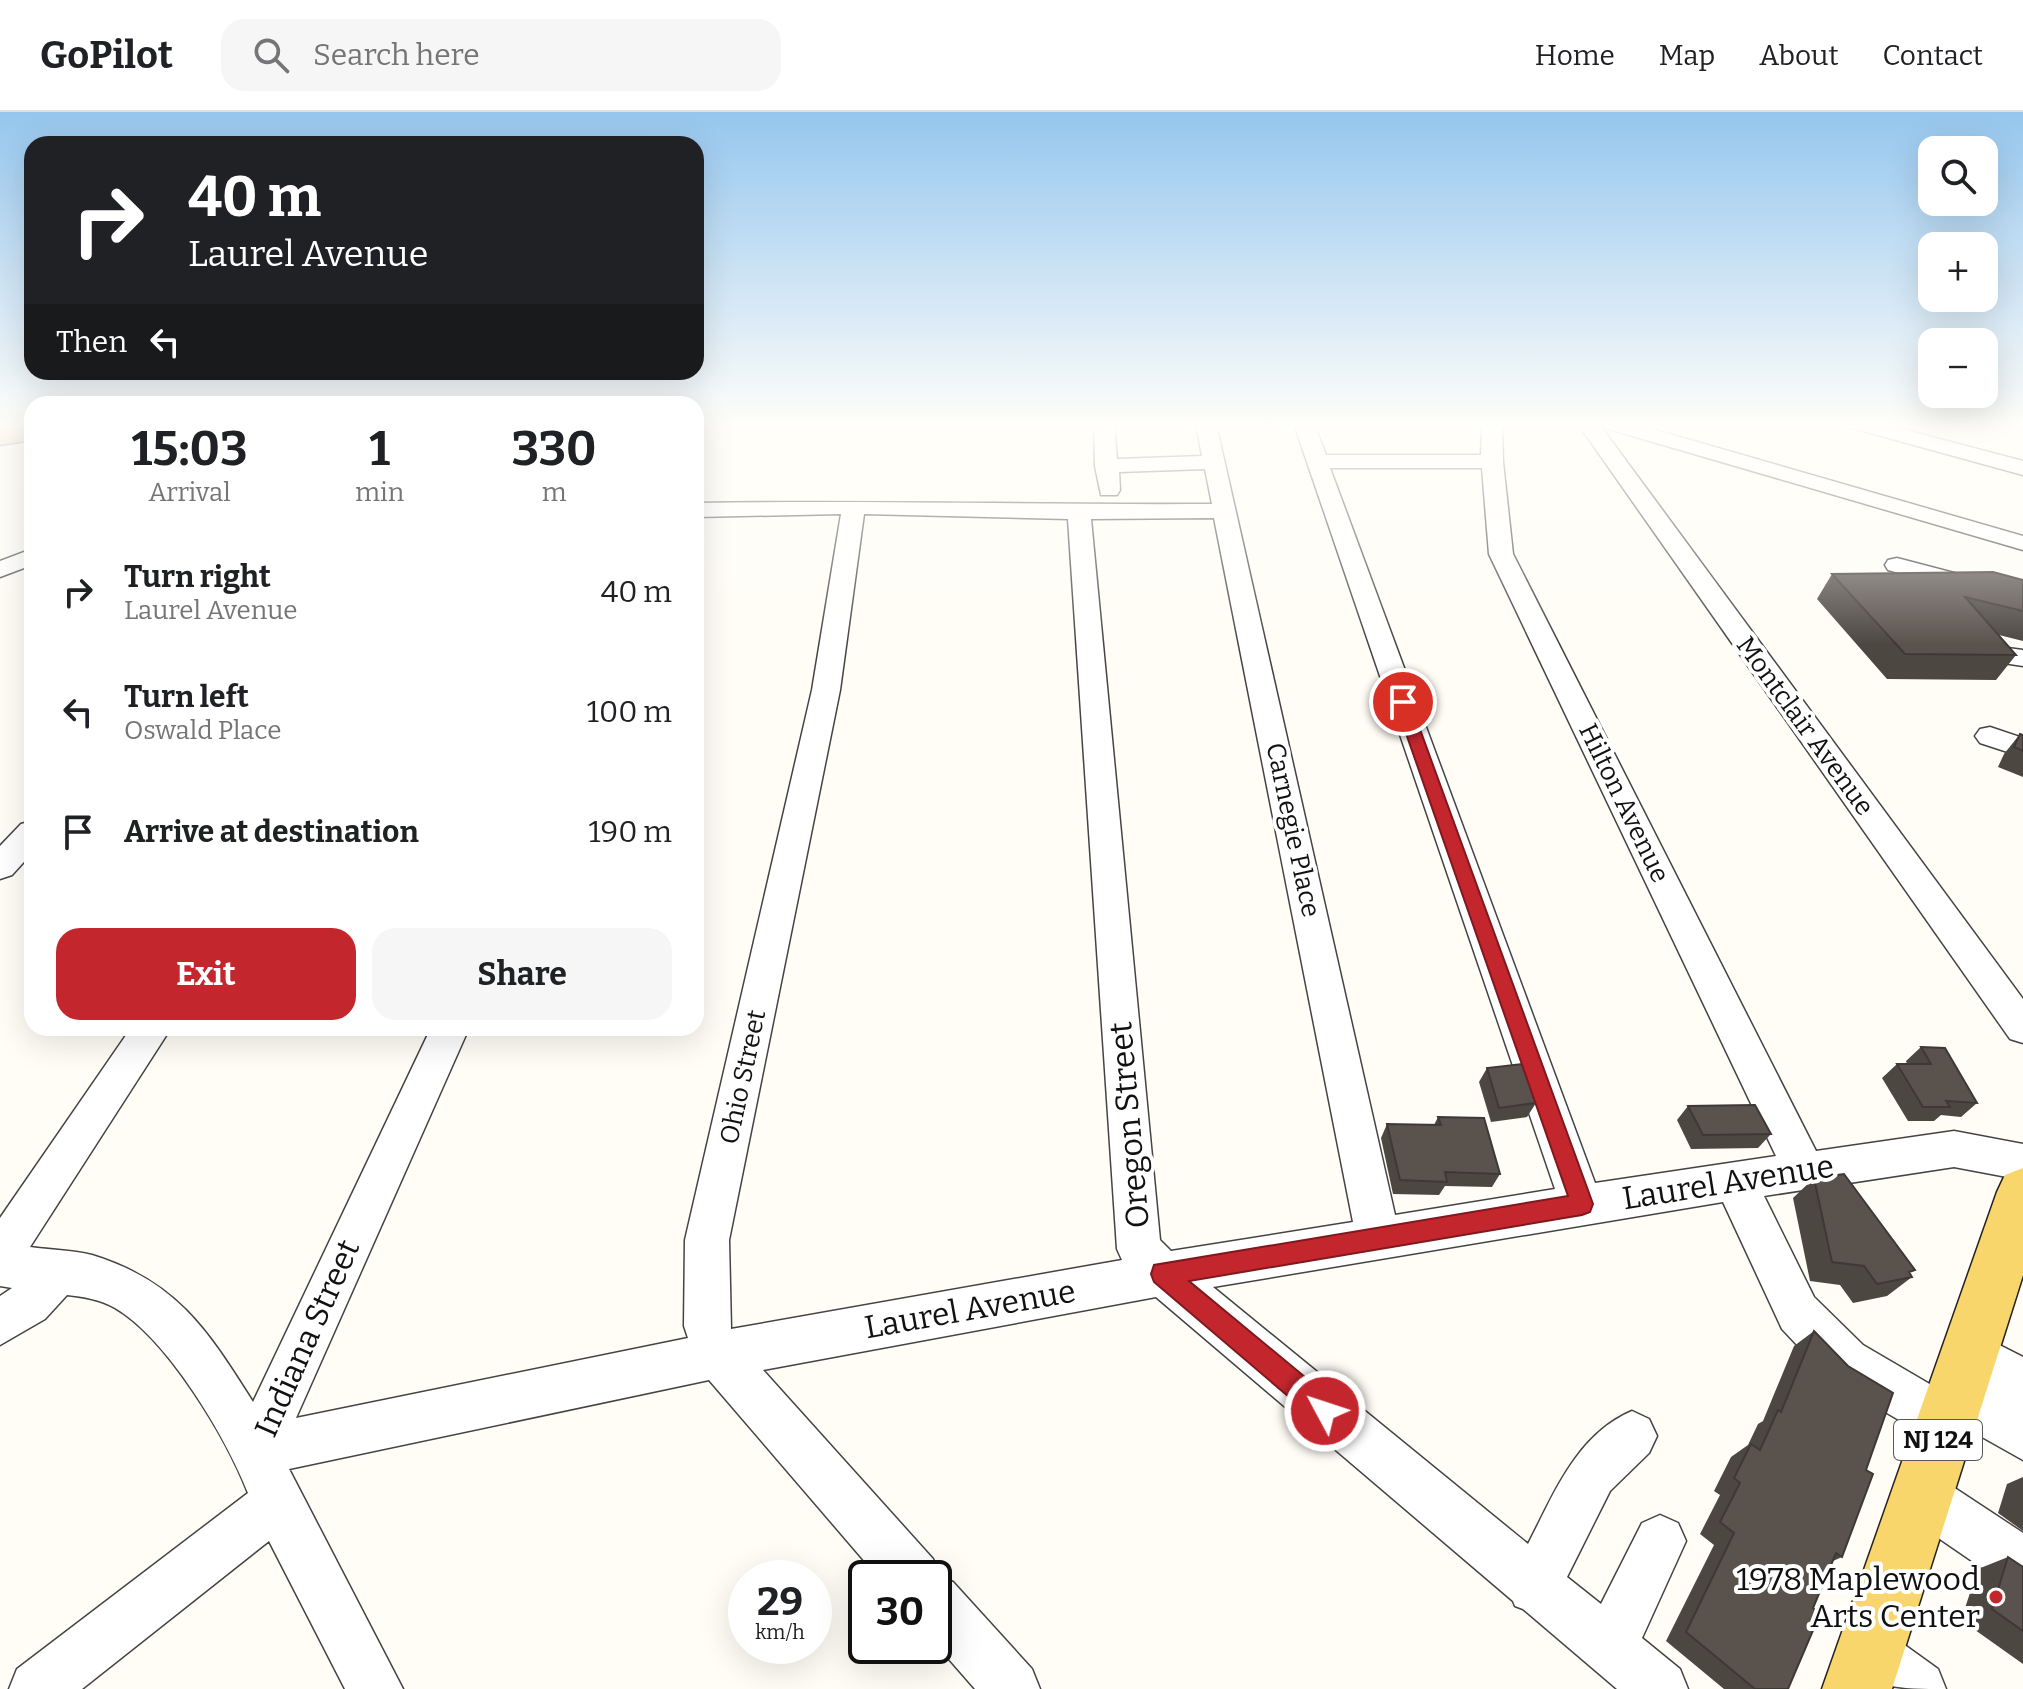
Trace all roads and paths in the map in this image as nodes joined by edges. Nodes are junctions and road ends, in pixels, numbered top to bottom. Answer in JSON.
{"nodes":[{"id":1,"x":1098,"y":498,"type":"edge"},
{"id":2,"x":1223,"y":498,"type":"edge"},
{"id":3,"x":1330,"y":498,"type":"edge"},
{"id":4,"x":1495,"y":498,"type":"edge"},
{"id":5,"x":1641,"y":498,"type":"edge"},
{"id":6,"x":1866,"y":498,"type":"edge"},
{"id":7,"x":854,"y":507,"type":"junction"},
{"id":8,"x":704,"y":510,"type":"edge"},
{"id":9,"x":1095,"y":511,"type":"junction"},
{"id":10,"x":1226,"y":511,"type":"junction"},
{"id":11,"x":2023,"y":543,"type":"edge"},
{"id":12,"x":24,"y":559,"type":"edge"},
{"id":13,"x":1897,"y":565,"type":"dead end"},
{"id":14,"x":2,"y":568,"type":"edge"},
{"id":15,"x":2023,"y":599,"type":"edge"},
{"id":16,"x":1990,"y":736,"type":"dead end"},
{"id":17,"x":2023,"y":748,"type":"edge"},
{"id":18,"x":24,"y":841,"type":"edge"},
{"id":19,"x":0,"y":867,"type":"edge"},
{"id":20,"x":2023,"y":1028,"type":"edge"},
{"id":21,"x":147,"y":1036,"type":"edge"},
{"id":22,"x":446,"y":1036,"type":"edge"},
{"id":23,"x":2023,"y":1162,"type":"edge"},
{"id":24,"x":1804,"y":1170,"type":"junction"},
{"id":25,"x":1735,"y":1182,"type":"junction"},
{"id":26,"x":2023,"y":1192,"type":"edge"},
{"id":27,"x":1582,"y":1204,"type":"junction"},
{"id":28,"x":1378,"y":1237,"type":"junction"},
{"id":29,"x":0,"y":1255,"type":"edge"},
{"id":30,"x":0,"y":1265,"type":"edge"},
{"id":31,"x":59,"y":1271,"type":"junction"},
{"id":32,"x":1163,"y":1274,"type":"junction"},
{"id":33,"x":0,"y":1322,"type":"edge"},
{"id":34,"x":718,"y":1355,"type":"junction"},
{"id":35,"x":2023,"y":1384,"type":"edge"},
{"id":36,"x":1956,"y":1388,"type":"junction"},
{"id":37,"x":2023,"y":1435,"type":"edge"},
{"id":38,"x":1632,"y":1436,"type":"dead end"},
{"id":39,"x":256,"y":1451,"type":"junction"},
{"id":40,"x":1920,"y":1495,"type":"junction"},
{"id":41,"x":277,"y":1502,"type":"junction"},
{"id":42,"x":1660,"y":1541,"type":"dead end"},
{"id":43,"x":898,"y":1560,"type":"edge"},
{"id":44,"x":2023,"y":1564,"type":"edge"},
{"id":45,"x":1534,"y":1587,"type":"junction"},
{"id":46,"x":952,"y":1621,"type":"edge"},
{"id":47,"x":1609,"y":1647,"type":"junction"},
{"id":48,"x":1862,"y":1671,"type":"edge"},
{"id":49,"x":37,"y":1689,"type":"edge"},
{"id":50,"x":375,"y":1689,"type":"edge"},
{"id":51,"x":1012,"y":1689,"type":"edge"},
{"id":52,"x":1660,"y":1689,"type":"edge"},
{"id":53,"x":1918,"y":1689,"type":"edge"}],
"edges":[{"from":1,"to":9,"type":"street","name":"Oregon Street"},
{"from":2,"to":10,"type":"street","name":"Carnegie Place"},
{"from":3,"to":27,"type":"street"},
{"from":4,"to":24,"type":"street","name":"Hilton Avenue"},
{"from":5,"to":20,"type":"street","name":"Montclair Avenue"},
{"from":6,"to":11,"type":"street"},
{"from":7,"to":8,"type":"street"},
{"from":7,"to":9,"type":"street"},
{"from":7,"to":34,"type":"street","name":"Ohio Street"},
{"from":9,"to":10,"type":"street"},
{"from":9,"to":32,"type":"street","name":"Oregon Street"},
{"from":10,"to":28,"type":"street","name":"Carnegie Place"},
{"from":12,"to":14,"type":"street"},
{"from":13,"to":15,"type":"street"},
{"from":16,"to":17,"type":"street"},
{"from":18,"to":19,"type":"street"},
{"from":21,"to":29,"type":"street"},
{"from":22,"to":39,"type":"street","name":"Indiana Street"},
{"from":23,"to":24,"type":"street","name":"Laurel Avenue"},
{"from":24,"to":25,"type":"street","name":"Laurel Avenue"},
{"from":25,"to":27,"type":"street","name":"Laurel Avenue"},
{"from":25,"to":36,"type":"street"},
{"from":26,"to":36,"type":"main road","number":"NJ 124"},
{"from":27,"to":28,"type":"street","name":"Laurel Avenue"},
{"from":28,"to":32,"type":"street","name":"Laurel Avenue"},
{"from":30,"to":31,"type":"street"},
{"from":31,"to":33,"type":"street"},
{"from":31,"to":39,"type":"street"},
{"from":32,"to":34,"type":"street","name":"Laurel Avenue"},
{"from":32,"to":45,"type":"street","name":"Oregon Street"},
{"from":34,"to":39,"type":"street","name":"Laurel Avenue"},
{"from":34,"to":43,"type":"street","name":"Ohio Street"},
{"from":35,"to":36,"type":"street"},
{"from":36,"to":37,"type":"street"},
{"from":36,"to":40,"type":"main road","number":"NJ 124"},
{"from":38,"to":45,"type":"street"},
{"from":39,"to":41,"type":"street","name":"Indiana Street"},
{"from":40,"to":44,"type":"street"},
{"from":40,"to":48,"type":"main road","number":"NJ 124"},
{"from":41,"to":49,"type":"street"},
{"from":41,"to":50,"type":"street","name":"Indiana Street"},
{"from":42,"to":47,"type":"street"},
{"from":45,"to":47,"type":"street","name":"Oregon Street"},
{"from":46,"to":51,"type":"street"},
{"from":47,"to":52,"type":"street","name":"Oregon Street"},
{"from":48,"to":53,"type":"street"}]}
